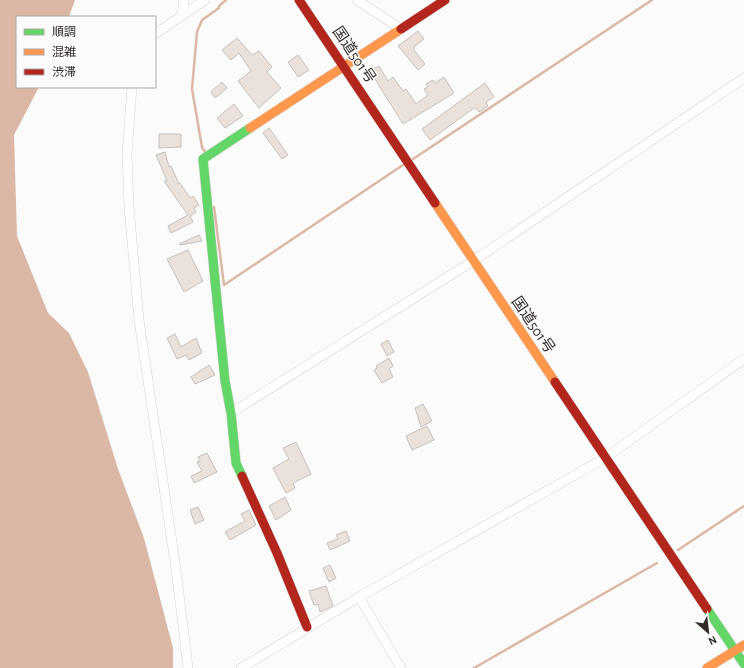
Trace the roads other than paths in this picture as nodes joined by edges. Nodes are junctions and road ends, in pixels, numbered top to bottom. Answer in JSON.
{"nodes":[{"id":1,"x":184,"y":0,"type":"edge"},
{"id":2,"x":206,"y":0,"type":"edge"},
{"id":3,"x":299,"y":0,"type":"edge"},
{"id":4,"x":357,"y":0,"type":"edge"},
{"id":5,"x":445,"y":0,"type":"edge"},
{"id":6,"x":182,"y":15,"type":"junction"},
{"id":7,"x":401,"y":29,"type":"junction"},
{"id":8,"x":156,"y":33,"type":"edge"},
{"id":9,"x":345,"y":66,"type":"junction"},
{"id":10,"x":744,"y":78,"type":"edge"},
{"id":11,"x":132,"y":88,"type":"edge"},
{"id":12,"x":473,"y":261,"type":"junction"},
{"id":13,"x":744,"y":359,"type":"edge"},
{"id":14,"x":231,"y":413,"type":"junction"},
{"id":15,"x":605,"y":458,"type":"junction"},
{"id":16,"x":359,"y":597,"type":"junction"},
{"id":17,"x":307,"y":627,"type":"junction"},
{"id":18,"x":744,"y":645,"type":"edge"},
{"id":19,"x":735,"y":651,"type":"junction"},
{"id":20,"x":744,"y":664,"type":"edge"},
{"id":21,"x":188,"y":668,"type":"edge"},
{"id":22,"x":241,"y":668,"type":"edge"},
{"id":23,"x":401,"y":668,"type":"edge"},
{"id":24,"x":707,"y":668,"type":"edge"}],
"edges":[{"from":1,"to":6,"type":"street"},
{"from":2,"to":6,"type":"street"},
{"from":3,"to":9,"type":"main road","name":"国道501号"},
{"from":4,"to":7,"type":"street"},
{"from":5,"to":7,"type":"main road"},
{"from":6,"to":8,"type":"street"},
{"from":7,"to":9,"type":"main road"},
{"from":9,"to":12,"type":"main road","name":"国道501号"},
{"from":9,"to":14,"type":"main road"},
{"from":10,"to":12,"type":"street"},
{"from":11,"to":21,"type":"street"},
{"from":12,"to":14,"type":"street"},
{"from":12,"to":15,"type":"main road","name":"国道501号"},
{"from":13,"to":15,"type":"street"},
{"from":14,"to":17,"type":"main road"},
{"from":15,"to":16,"type":"street"},
{"from":15,"to":19,"type":"main road","name":"国道501号"},
{"from":16,"to":17,"type":"street"},
{"from":16,"to":23,"type":"street"},
{"from":17,"to":22,"type":"street"},
{"from":18,"to":19,"type":"main road"},
{"from":19,"to":20,"type":"main road","name":"国道501号"},
{"from":19,"to":24,"type":"main road"}]}
